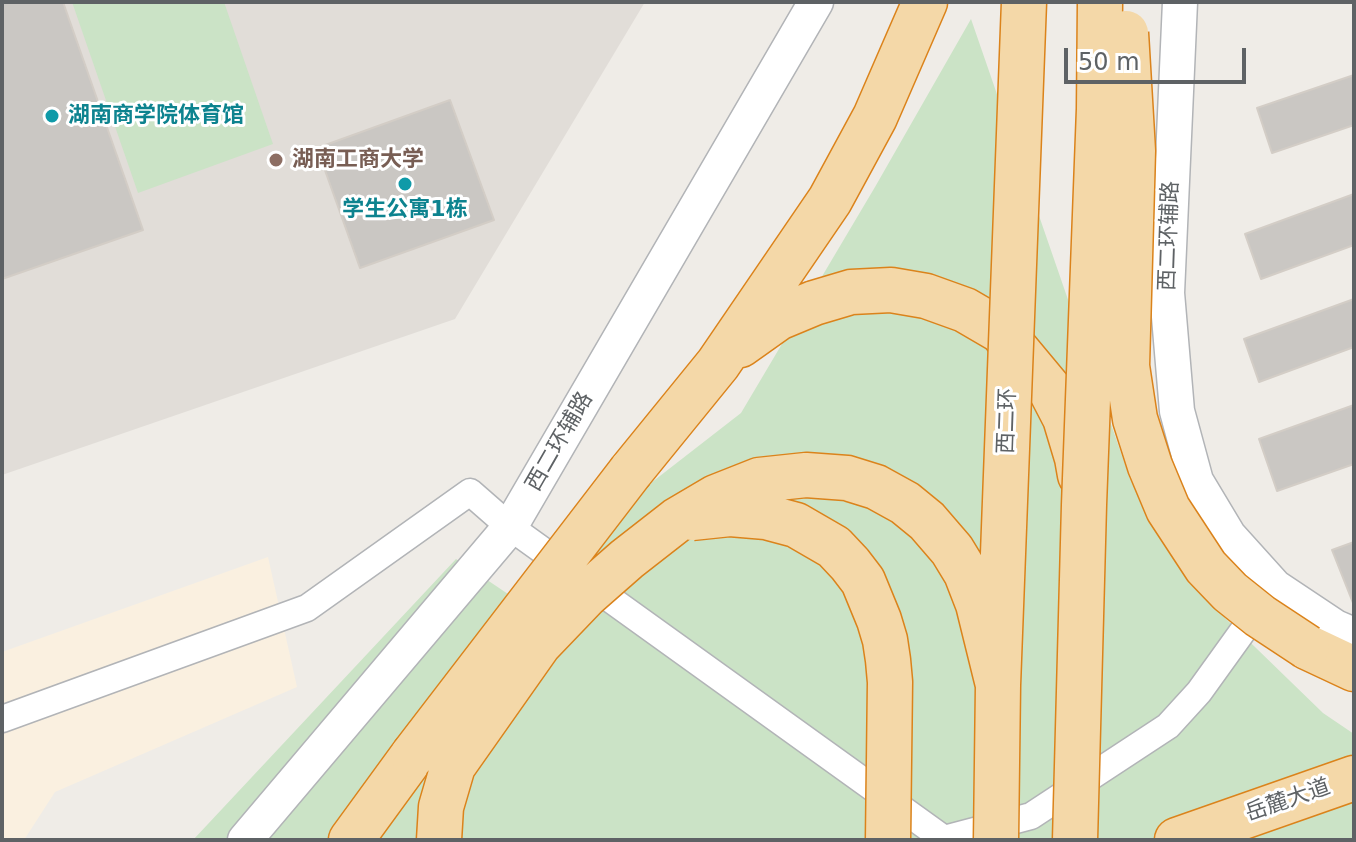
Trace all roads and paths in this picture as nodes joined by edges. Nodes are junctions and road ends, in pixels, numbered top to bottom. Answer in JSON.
{"nodes":[{"id":1,"x":816,"y":2,"type":"edge"},
{"id":2,"x":925,"y":2,"type":"edge"},
{"id":3,"x":1024,"y":2,"type":"edge"},
{"id":4,"x":1100,"y":2,"type":"edge"},
{"id":5,"x":1124,"y":2,"type":"edge"},
{"id":6,"x":1180,"y":2,"type":"edge"},
{"id":7,"x":718,"y":364,"type":"junction"},
{"id":8,"x":1084,"y":505,"type":"junction"},
{"id":9,"x":677,"y":520,"type":"junction"},
{"id":10,"x":510,"y":527,"type":"junction"},
{"id":11,"x":1275,"y":587,"type":"junction"},
{"id":12,"x":1354,"y":635,"type":"edge"},
{"id":13,"x":1354,"y":669,"type":"edge"},
{"id":14,"x":998,"y":685,"type":"junction"},
{"id":15,"x":2,"y":719,"type":"edge"},
{"id":16,"x":1354,"y":778,"type":"edge"},
{"id":17,"x":944,"y":839,"type":"edge"},
{"id":18,"x":245,"y":840,"type":"edge"},
{"id":19,"x":351,"y":840,"type":"edge"},
{"id":20,"x":439,"y":840,"type":"edge"},
{"id":21,"x":888,"y":840,"type":"edge"},
{"id":22,"x":996,"y":840,"type":"edge"},
{"id":23,"x":1075,"y":840,"type":"edge"},
{"id":24,"x":1177,"y":840,"type":"edge"}],
"edges":[{"from":1,"to":10,"type":"street","name":"西二环辅路"},
{"from":2,"to":7,"type":"highway"},
{"from":3,"to":14,"type":"highway","name":"西二环","bridge":true},
{"from":4,"to":8,"type":"highway","bridge":true},
{"from":5,"to":13,"type":"highway","bridge":true},
{"from":6,"to":11,"type":"street","name":"西二环辅路"},
{"from":7,"to":8,"type":"highway","bridge":true},
{"from":7,"to":19,"type":"highway","bridge":true},
{"from":8,"to":23,"type":"highway","bridge":true},
{"from":9,"to":14,"type":"highway","bridge":true},
{"from":9,"to":20,"type":"highway","bridge":true},
{"from":9,"to":21,"type":"highway","bridge":true},
{"from":10,"to":15,"type":"street"},
{"from":10,"to":17,"type":"street"},
{"from":10,"to":18,"type":"street","name":"西二环辅路"},
{"from":11,"to":12,"type":"street","name":"西二环辅路"},
{"from":11,"to":17,"type":"street"},
{"from":14,"to":22,"type":"highway","name":"西二环","bridge":true},
{"from":16,"to":24,"type":"highway","name":"岳麓大道"}]}
